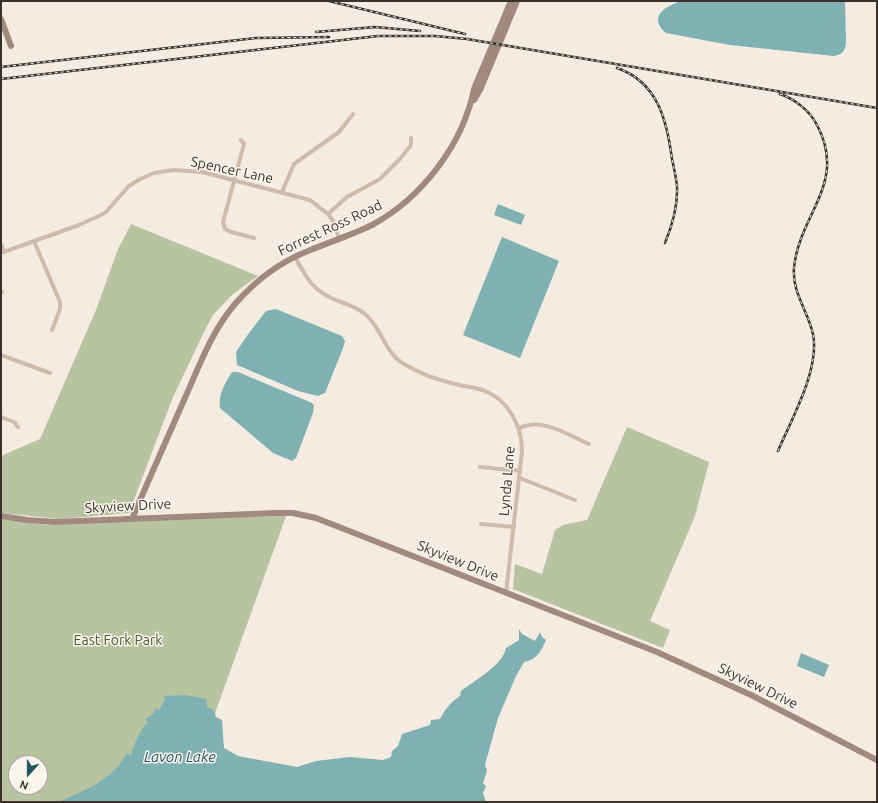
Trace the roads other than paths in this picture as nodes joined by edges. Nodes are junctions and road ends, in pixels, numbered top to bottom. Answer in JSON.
{"nodes":[{"id":1,"x":511,"y":1,"type":"edge"},
{"id":2,"x":517,"y":1,"type":"edge"},
{"id":3,"x":1,"y":19,"type":"edge"},
{"id":4,"x":497,"y":44,"type":"junction"},
{"id":5,"x":11,"y":46,"type":"dead end"},
{"id":6,"x":353,"y":114,"type":"dead end"},
{"id":7,"x":411,"y":138,"type":"dead end"},
{"id":8,"x":241,"y":140,"type":"dead end"},
{"id":9,"x":235,"y":180,"type":"junction"},
{"id":10,"x":282,"y":192,"type":"junction"},
{"id":11,"x":328,"y":214,"type":"junction"},
{"id":12,"x":254,"y":238,"type":"dead end"},
{"id":13,"x":339,"y":238,"type":"junction"},
{"id":14,"x":34,"y":241,"type":"junction"},
{"id":15,"x":1,"y":244,"type":"edge"},
{"id":16,"x":2,"y":253,"type":"edge"},
{"id":17,"x":295,"y":256,"type":"junction"},
{"id":18,"x":52,"y":330,"type":"dead end"},
{"id":19,"x":1,"y":355,"type":"edge"},
{"id":20,"x":50,"y":373,"type":"dead end"},
{"id":21,"x":1,"y":417,"type":"edge"},
{"id":22,"x":18,"y":427,"type":"dead end"},
{"id":23,"x":520,"y":428,"type":"junction"},
{"id":24,"x":589,"y":444,"type":"dead end"},
{"id":25,"x":480,"y":468,"type":"dead end"},
{"id":26,"x":520,"y":471,"type":"junction"},
{"id":27,"x":520,"y":478,"type":"junction"},
{"id":28,"x":575,"y":500,"type":"dead end"},
{"id":29,"x":1,"y":516,"type":"edge"},
{"id":30,"x":132,"y":519,"type":"junction"},
{"id":31,"x":481,"y":524,"type":"dead end"},
{"id":32,"x":514,"y":527,"type":"junction"},
{"id":33,"x":506,"y":593,"type":"junction"},
{"id":34,"x":877,"y":760,"type":"edge"}],
"edges":[{"from":1,"to":4,"type":"street"},
{"from":2,"to":4,"type":"street"},
{"from":3,"to":5,"type":"street"},
{"from":4,"to":13,"type":"street","name":"Forrest Ross Road"},
{"from":6,"to":10,"type":"street"},
{"from":7,"to":11,"type":"street"},
{"from":8,"to":9,"type":"street"},
{"from":9,"to":10,"type":"street","name":"Spencer Lane"},
{"from":9,"to":12,"type":"street"},
{"from":9,"to":14,"type":"street","name":"Spencer Lane"},
{"from":10,"to":11,"type":"street","name":"Spencer Lane"},
{"from":11,"to":13,"type":"street","name":"Spencer Lane"},
{"from":13,"to":17,"type":"street","name":"Forrest Ross Road"},
{"from":14,"to":16,"type":"street","name":"Spencer Lane"},
{"from":14,"to":18,"type":"street"},
{"from":15,"to":16,"type":"street"},
{"from":17,"to":23,"type":"street","name":"Lynda Lane"},
{"from":17,"to":30,"type":"street","name":"Forrest Ross Road"},
{"from":19,"to":20,"type":"street"},
{"from":21,"to":22,"type":"street"},
{"from":23,"to":24,"type":"street"},
{"from":23,"to":26,"type":"street","name":"Lynda Lane"},
{"from":25,"to":26,"type":"street"},
{"from":26,"to":27,"type":"street","name":"Lynda Lane"},
{"from":27,"to":28,"type":"street"},
{"from":27,"to":32,"type":"street","name":"Lynda Lane"},
{"from":29,"to":30,"type":"street","name":"Skyview Drive"},
{"from":30,"to":33,"type":"street","name":"Skyview Drive"},
{"from":31,"to":32,"type":"street"},
{"from":32,"to":33,"type":"street","name":"Lynda Lane"},
{"from":33,"to":34,"type":"street","name":"Skyview Drive"}]}
